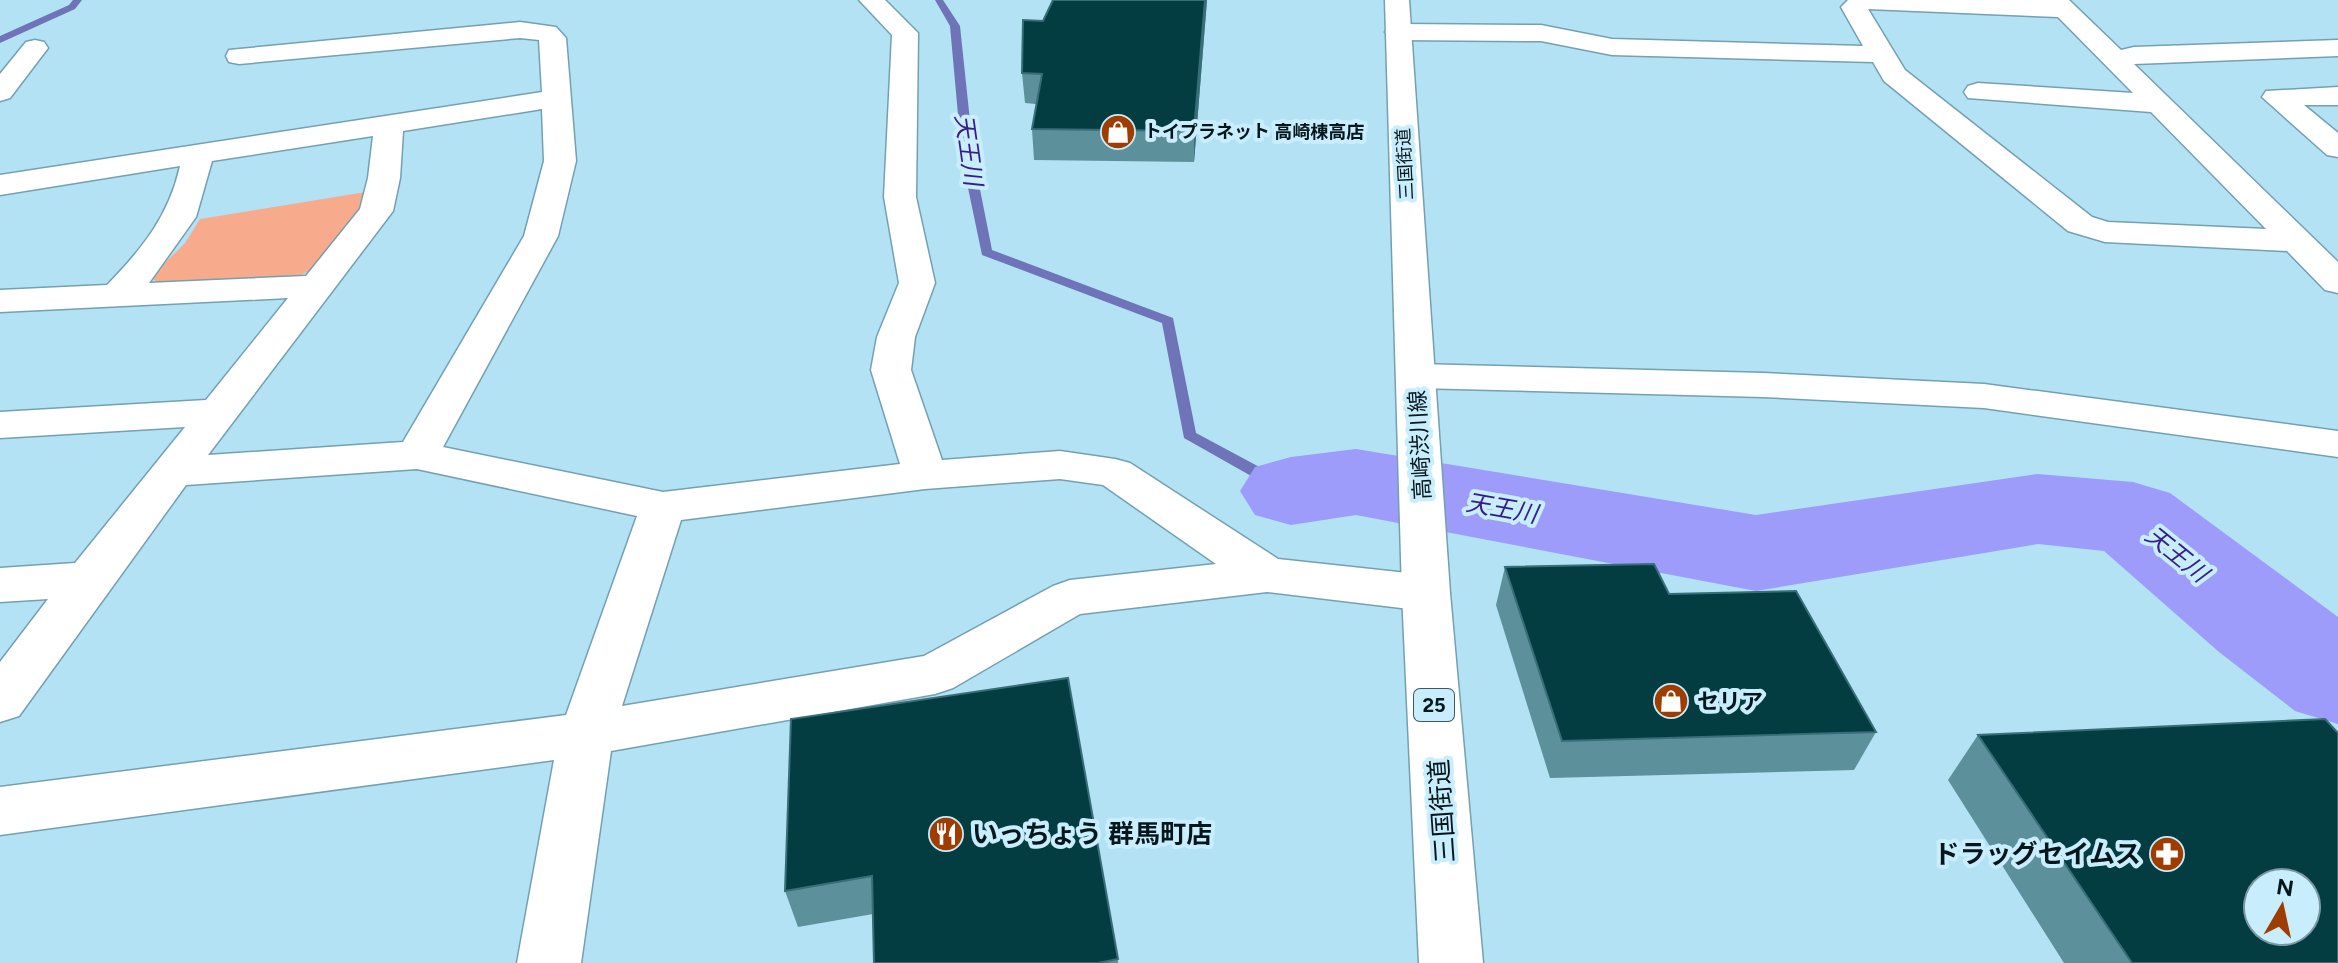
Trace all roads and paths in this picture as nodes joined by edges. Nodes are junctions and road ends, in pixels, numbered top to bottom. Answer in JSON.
{"nodes":[{"id":1,"x":871,"y":0,"type":"edge"},
{"id":2,"x":1397,"y":0,"type":"edge"},
{"id":3,"x":2060,"y":5,"type":"edge"},
{"id":4,"x":1398,"y":32,"type":"junction"},
{"id":5,"x":35,"y":48,"type":"dead end"},
{"id":6,"x":2338,"y":48,"type":"edge"},
{"id":7,"x":1880,"y":54,"type":"junction"},
{"id":8,"x":239,"y":56,"type":"dead end"},
{"id":9,"x":2118,"y":60,"type":"junction"},
{"id":10,"x":0,"y":92,"type":"edge"},
{"id":11,"x":1978,"y":92,"type":"dead end"},
{"id":12,"x":2338,"y":96,"type":"edge"},
{"id":13,"x":556,"y":98,"type":"junction"},
{"id":14,"x":2162,"y":104,"type":"junction"},
{"id":15,"x":389,"y":122,"type":"junction"},
{"id":16,"x":2338,"y":148,"type":"edge"},
{"id":17,"x":198,"y":155,"type":"junction"},
{"id":18,"x":0,"y":185,"type":"edge"},
{"id":19,"x":2300,"y":241,"type":"junction"},
{"id":20,"x":2338,"y":282,"type":"edge"},
{"id":21,"x":319,"y":286,"type":"junction"},
{"id":22,"x":117,"y":296,"type":"junction"},
{"id":23,"x":0,"y":301,"type":"edge"},
{"id":24,"x":1417,"y":376,"type":"junction"},
{"id":25,"x":218,"y":412,"type":"junction"},
{"id":26,"x":0,"y":425,"type":"edge"},
{"id":27,"x":2338,"y":444,"type":"edge"},
{"id":28,"x":417,"y":455,"type":"junction"},
{"id":29,"x":174,"y":472,"type":"junction"},
{"id":30,"x":925,"y":475,"type":"junction"},
{"id":31,"x":1422,"y":491,"type":"joint"},
{"id":32,"x":663,"y":507,"type":"junction"},
{"id":33,"x":1267,"y":575,"type":"junction"},
{"id":34,"x":89,"y":579,"type":"junction"},
{"id":35,"x":0,"y":585,"type":"edge"},
{"id":36,"x":1426,"y":593,"type":"junction"},
{"id":37,"x":0,"y":701,"type":"edge"},
{"id":38,"x":586,"y":734,"type":"junction"},
{"id":39,"x":0,"y":811,"type":"edge"},
{"id":40,"x":549,"y":963,"type":"edge"},
{"id":41,"x":1451,"y":963,"type":"edge"}],
"edges":[{"from":1,"to":30,"type":"street"},
{"from":2,"to":4,"type":"street","name":"三国街道","number":"25"},
{"from":3,"to":7,"type":"street"},
{"from":3,"to":9,"type":"street"},
{"from":4,"to":7,"type":"street"},
{"from":4,"to":24,"type":"street","name":"三国街道","number":"25"},
{"from":5,"to":10,"type":"street"},
{"from":6,"to":9,"type":"street"},
{"from":7,"to":19,"type":"street"},
{"from":8,"to":13,"type":"street"},
{"from":9,"to":14,"type":"street"},
{"from":11,"to":14,"type":"street"},
{"from":12,"to":16,"type":"street"},
{"from":13,"to":15,"type":"street"},
{"from":13,"to":28,"type":"street"},
{"from":14,"to":19,"type":"street"},
{"from":15,"to":17,"type":"street"},
{"from":15,"to":21,"type":"street"},
{"from":17,"to":18,"type":"street"},
{"from":17,"to":22,"type":"street"},
{"from":19,"to":20,"type":"street"},
{"from":21,"to":22,"type":"street"},
{"from":21,"to":25,"type":"street"},
{"from":22,"to":23,"type":"street"},
{"from":24,"to":27,"type":"street"},
{"from":24,"to":31,"type":"street","name":"高崎渋川線","number":"25"},
{"from":25,"to":26,"type":"street"},
{"from":25,"to":29,"type":"street"},
{"from":28,"to":29,"type":"street"},
{"from":28,"to":32,"type":"street"},
{"from":29,"to":34,"type":"street"},
{"from":30,"to":32,"type":"street"},
{"from":30,"to":33,"type":"street"},
{"from":31,"to":36,"type":"street","name":"三国街道","number":"25"},
{"from":32,"to":38,"type":"street"},
{"from":33,"to":36,"type":"street"},
{"from":33,"to":38,"type":"street"},
{"from":34,"to":35,"type":"street"},
{"from":34,"to":37,"type":"street"},
{"from":36,"to":41,"type":"street","name":"三国街道","number":"25"},
{"from":38,"to":39,"type":"street"},
{"from":38,"to":40,"type":"street"}]}
